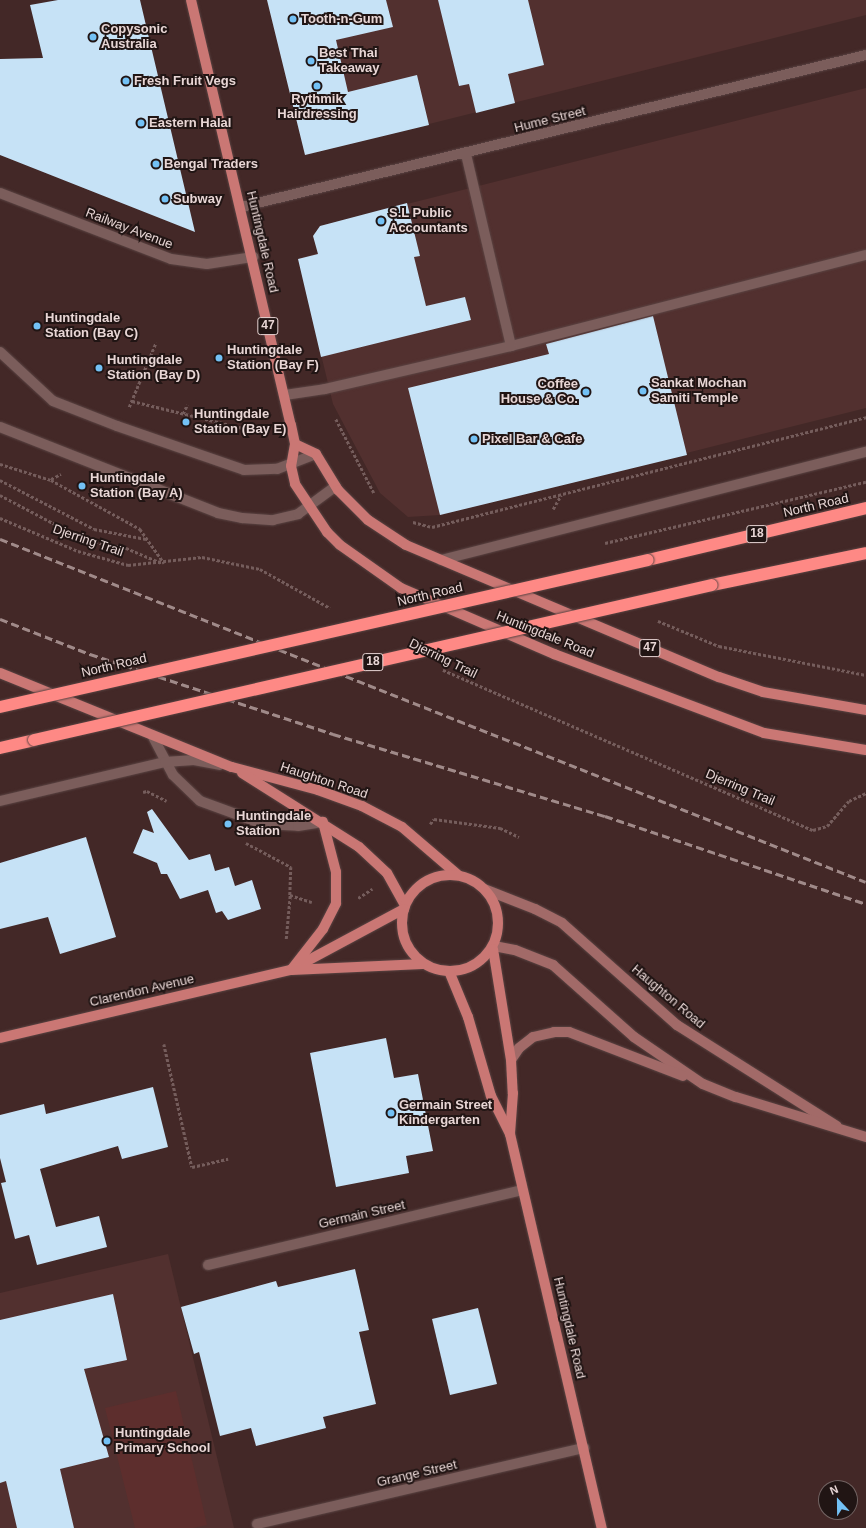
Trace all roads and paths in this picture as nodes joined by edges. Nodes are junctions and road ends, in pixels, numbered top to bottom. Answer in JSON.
{"nodes":[{"id":1,"x":191,"y":0,"type":"edge"},
{"id":2,"x":866,"y":55,"type":"edge"},
{"id":3,"x":466,"y":154,"type":"junction"},
{"id":4,"x":0,"y":193,"type":"edge"},
{"id":5,"x":241,"y":207,"type":"junction"},
{"id":6,"x":866,"y":255,"type":"edge"},
{"id":7,"x":252,"y":257,"type":"junction"},
{"id":8,"x":511,"y":346,"type":"junction"},
{"id":9,"x":0,"y":352,"type":"edge"},
{"id":10,"x":284,"y":395,"type":"junction"},
{"id":11,"x":132,"y":400,"type":"dead end"},
{"id":12,"x":187,"y":405,"type":"dead end"},
{"id":13,"x":183,"y":414,"type":"junction"},
{"id":14,"x":866,"y":417,"type":"edge"},
{"id":15,"x":336,"y":419,"type":"dead end"},
{"id":16,"x":0,"y":426,"type":"edge"},
{"id":17,"x":247,"y":429,"type":"dead end"},
{"id":18,"x":295,"y":444,"type":"junction"},
{"id":19,"x":866,"y":452,"type":"edge"},
{"id":20,"x":316,"y":454,"type":"junction"},
{"id":21,"x":0,"y":464,"type":"edge"},
{"id":22,"x":291,"y":466,"type":"junction"},
{"id":23,"x":0,"y":480,"type":"edge"},
{"id":24,"x":866,"y":482,"type":"edge"},
{"id":25,"x":336,"y":486,"type":"junction"},
{"id":26,"x":0,"y":495,"type":"edge"},
{"id":27,"x":375,"y":495,"type":"dead end"},
{"id":28,"x":308,"y":508,"type":"junction"},
{"id":29,"x":866,"y":508,"type":"edge"},
{"id":30,"x":0,"y":518,"type":"edge"},
{"id":31,"x":406,"y":521,"type":"dead end"},
{"id":32,"x":146,"y":539,"type":"junction"},
{"id":33,"x":596,"y":545,"type":"dead end"},
{"id":34,"x":866,"y":554,"type":"edge"},
{"id":35,"x":441,"y":560,"type":"junction"},
{"id":36,"x":164,"y":563,"type":"junction"},
{"id":37,"x":336,"y":611,"type":"dead end"},
{"id":38,"x":440,"y":668,"type":"dead end"},
{"id":39,"x":0,"y":673,"type":"edge"},
{"id":40,"x":0,"y":707,"type":"edge"},
{"id":41,"x":866,"y":710,"type":"edge"},
{"id":42,"x":152,"y":735,"type":"junction"},
{"id":43,"x":0,"y":748,"type":"edge"},
{"id":44,"x":866,"y":750,"type":"edge"},
{"id":45,"x":164,"y":762,"type":"junction"},
{"id":46,"x":232,"y":767,"type":"junction"},
{"id":47,"x":866,"y":793,"type":"edge"},
{"id":48,"x":0,"y":801,"type":"edge"},
{"id":49,"x":324,"y":822,"type":"junction"},
{"id":50,"x":519,"y":837,"type":"dead end"},
{"id":51,"x":417,"y":838,"type":"junction"},
{"id":52,"x":458,"y":875,"type":"junction"},
{"id":53,"x":373,"y":888,"type":"dead end"},
{"id":54,"x":484,"y":889,"type":"junction"},
{"id":55,"x":354,"y":900,"type":"dead end"},
{"id":56,"x":405,"y":907,"type":"junction"},
{"id":57,"x":494,"y":948,"type":"junction"},
{"id":58,"x":423,"y":964,"type":"junction"},
{"id":59,"x":291,"y":970,"type":"junction"},
{"id":60,"x":449,"y":971,"type":"junction"},
{"id":61,"x":0,"y":1038,"type":"edge"},
{"id":62,"x":164,"y":1044,"type":"dead end"},
{"id":63,"x":511,"y":1060,"type":"junction"},
{"id":64,"x":703,"y":1084,"type":"junction"},
{"id":65,"x":837,"y":1126,"type":"junction"},
{"id":66,"x":510,"y":1134,"type":"junction"},
{"id":67,"x":866,"y":1137,"type":"edge"},
{"id":68,"x":228,"y":1158,"type":"dead end"},
{"id":69,"x":522,"y":1190,"type":"junction"},
{"id":70,"x":208,"y":1266,"type":"dead end"},
{"id":71,"x":584,"y":1448,"type":"junction"},
{"id":72,"x":257,"y":1524,"type":"dead end"},
{"id":73,"x":602,"y":1528,"type":"edge"}],
"edges":[{"from":1,"to":5,"type":"main road","name":"Huntingdale Road","number":"47"},
{"from":2,"to":3,"type":"street","name":"Hume Street"},
{"from":3,"to":5,"type":"street","name":"Hume Street"},
{"from":3,"to":8,"type":"street"},
{"from":4,"to":7,"type":"street","name":"Railway Avenue"},
{"from":5,"to":7,"type":"main road","name":"Huntingdale Road","number":"47"},
{"from":6,"to":8,"type":"street"},
{"from":7,"to":10,"type":"main road","name":"Huntingdale Road","number":"47"},
{"from":8,"to":10,"type":"street"},
{"from":9,"to":22,"type":"street"},
{"from":10,"to":18,"type":"main road","name":"Huntingdale Road","number":"47"},
{"from":11,"to":13,"type":"path"},
{"from":12,"to":13,"type":"path"},
{"from":13,"to":17,"type":"path"},
{"from":14,"to":31,"type":"path"},
{"from":15,"to":27,"type":"path"},
{"from":16,"to":28,"type":"street"},
{"from":18,"to":20,"type":"main road"},
{"from":18,"to":22,"type":"main road","name":"Huntingdale Road","number":"47"},
{"from":19,"to":35,"type":"street"},
{"from":20,"to":22,"type":"street"},
{"from":20,"to":25,"type":"main road","number":"47"},
{"from":21,"to":32,"type":"path"},
{"from":22,"to":28,"type":"main road","name":"Huntingdale Road","number":"47"},
{"from":23,"to":32,"type":"path"},
{"from":24,"to":33,"type":"path"},
{"from":25,"to":28,"type":"street"},
{"from":25,"to":35,"type":"main road","number":"47"},
{"from":26,"to":36,"type":"path"},
{"from":28,"to":44,"type":"main road","name":"Huntingdale Road","number":"47"},
{"from":29,"to":40,"type":"highway","name":"North Road","number":"18","bridge":true},
{"from":30,"to":36,"type":"path","name":"Djerring Trail"},
{"from":32,"to":36,"type":"path"},
{"from":34,"to":43,"type":"highway","number":"18","bridge":true},
{"from":35,"to":41,"type":"main road","number":"47"},
{"from":36,"to":37,"type":"path","name":"Djerring Trail"},
{"from":38,"to":47,"type":"path","name":"Djerring Trail"},
{"from":39,"to":42,"type":"main road","name":"Haughton Road"},
{"from":42,"to":45,"type":"street"},
{"from":42,"to":46,"type":"main road","name":"Haughton Road"},
{"from":45,"to":46,"type":"street"},
{"from":45,"to":48,"type":"street"},
{"from":45,"to":49,"type":"street"},
{"from":46,"to":49,"type":"main road","name":"Haughton Road"},
{"from":46,"to":51,"type":"main road","name":"Haughton Road"},
{"from":49,"to":56,"type":"main road","name":"Haughton Road"},
{"from":49,"to":59,"type":"main road"},
{"from":50,"to":51,"type":"path"},
{"from":51,"to":52,"type":"main road","name":"Haughton Road"},
{"from":52,"to":54,"type":"main road"},
{"from":52,"to":56,"type":"main road"},
{"from":53,"to":55,"type":"path"},
{"from":54,"to":57,"type":"main road"},
{"from":54,"to":65,"type":"street","name":"Haughton Road"},
{"from":56,"to":58,"type":"main road"},
{"from":56,"to":59,"type":"main road","name":"Clarendon Avenue"},
{"from":57,"to":60,"type":"main road"},
{"from":57,"to":63,"type":"main road","name":"Huntingdale Road"},
{"from":57,"to":64,"type":"street","name":"Haughton Road"},
{"from":58,"to":59,"type":"main road","name":"Clarendon Avenue"},
{"from":58,"to":60,"type":"main road"},
{"from":59,"to":61,"type":"main road","name":"Clarendon Avenue"},
{"from":60,"to":66,"type":"main road","name":"Huntingdale Road"},
{"from":62,"to":68,"type":"path"},
{"from":63,"to":64,"type":"street"},
{"from":63,"to":66,"type":"main road","name":"Huntingdale Road"},
{"from":64,"to":65,"type":"street","name":"Haughton Road"},
{"from":65,"to":67,"type":"street","name":"Haughton Road"},
{"from":66,"to":69,"type":"main road","name":"Huntingdale Road"},
{"from":69,"to":70,"type":"street","name":"Germain Street"},
{"from":69,"to":71,"type":"main road","name":"Huntingdale Road"},
{"from":71,"to":72,"type":"street","name":"Grange Street"},
{"from":71,"to":73,"type":"main road","name":"Huntingdale Road"}]}
